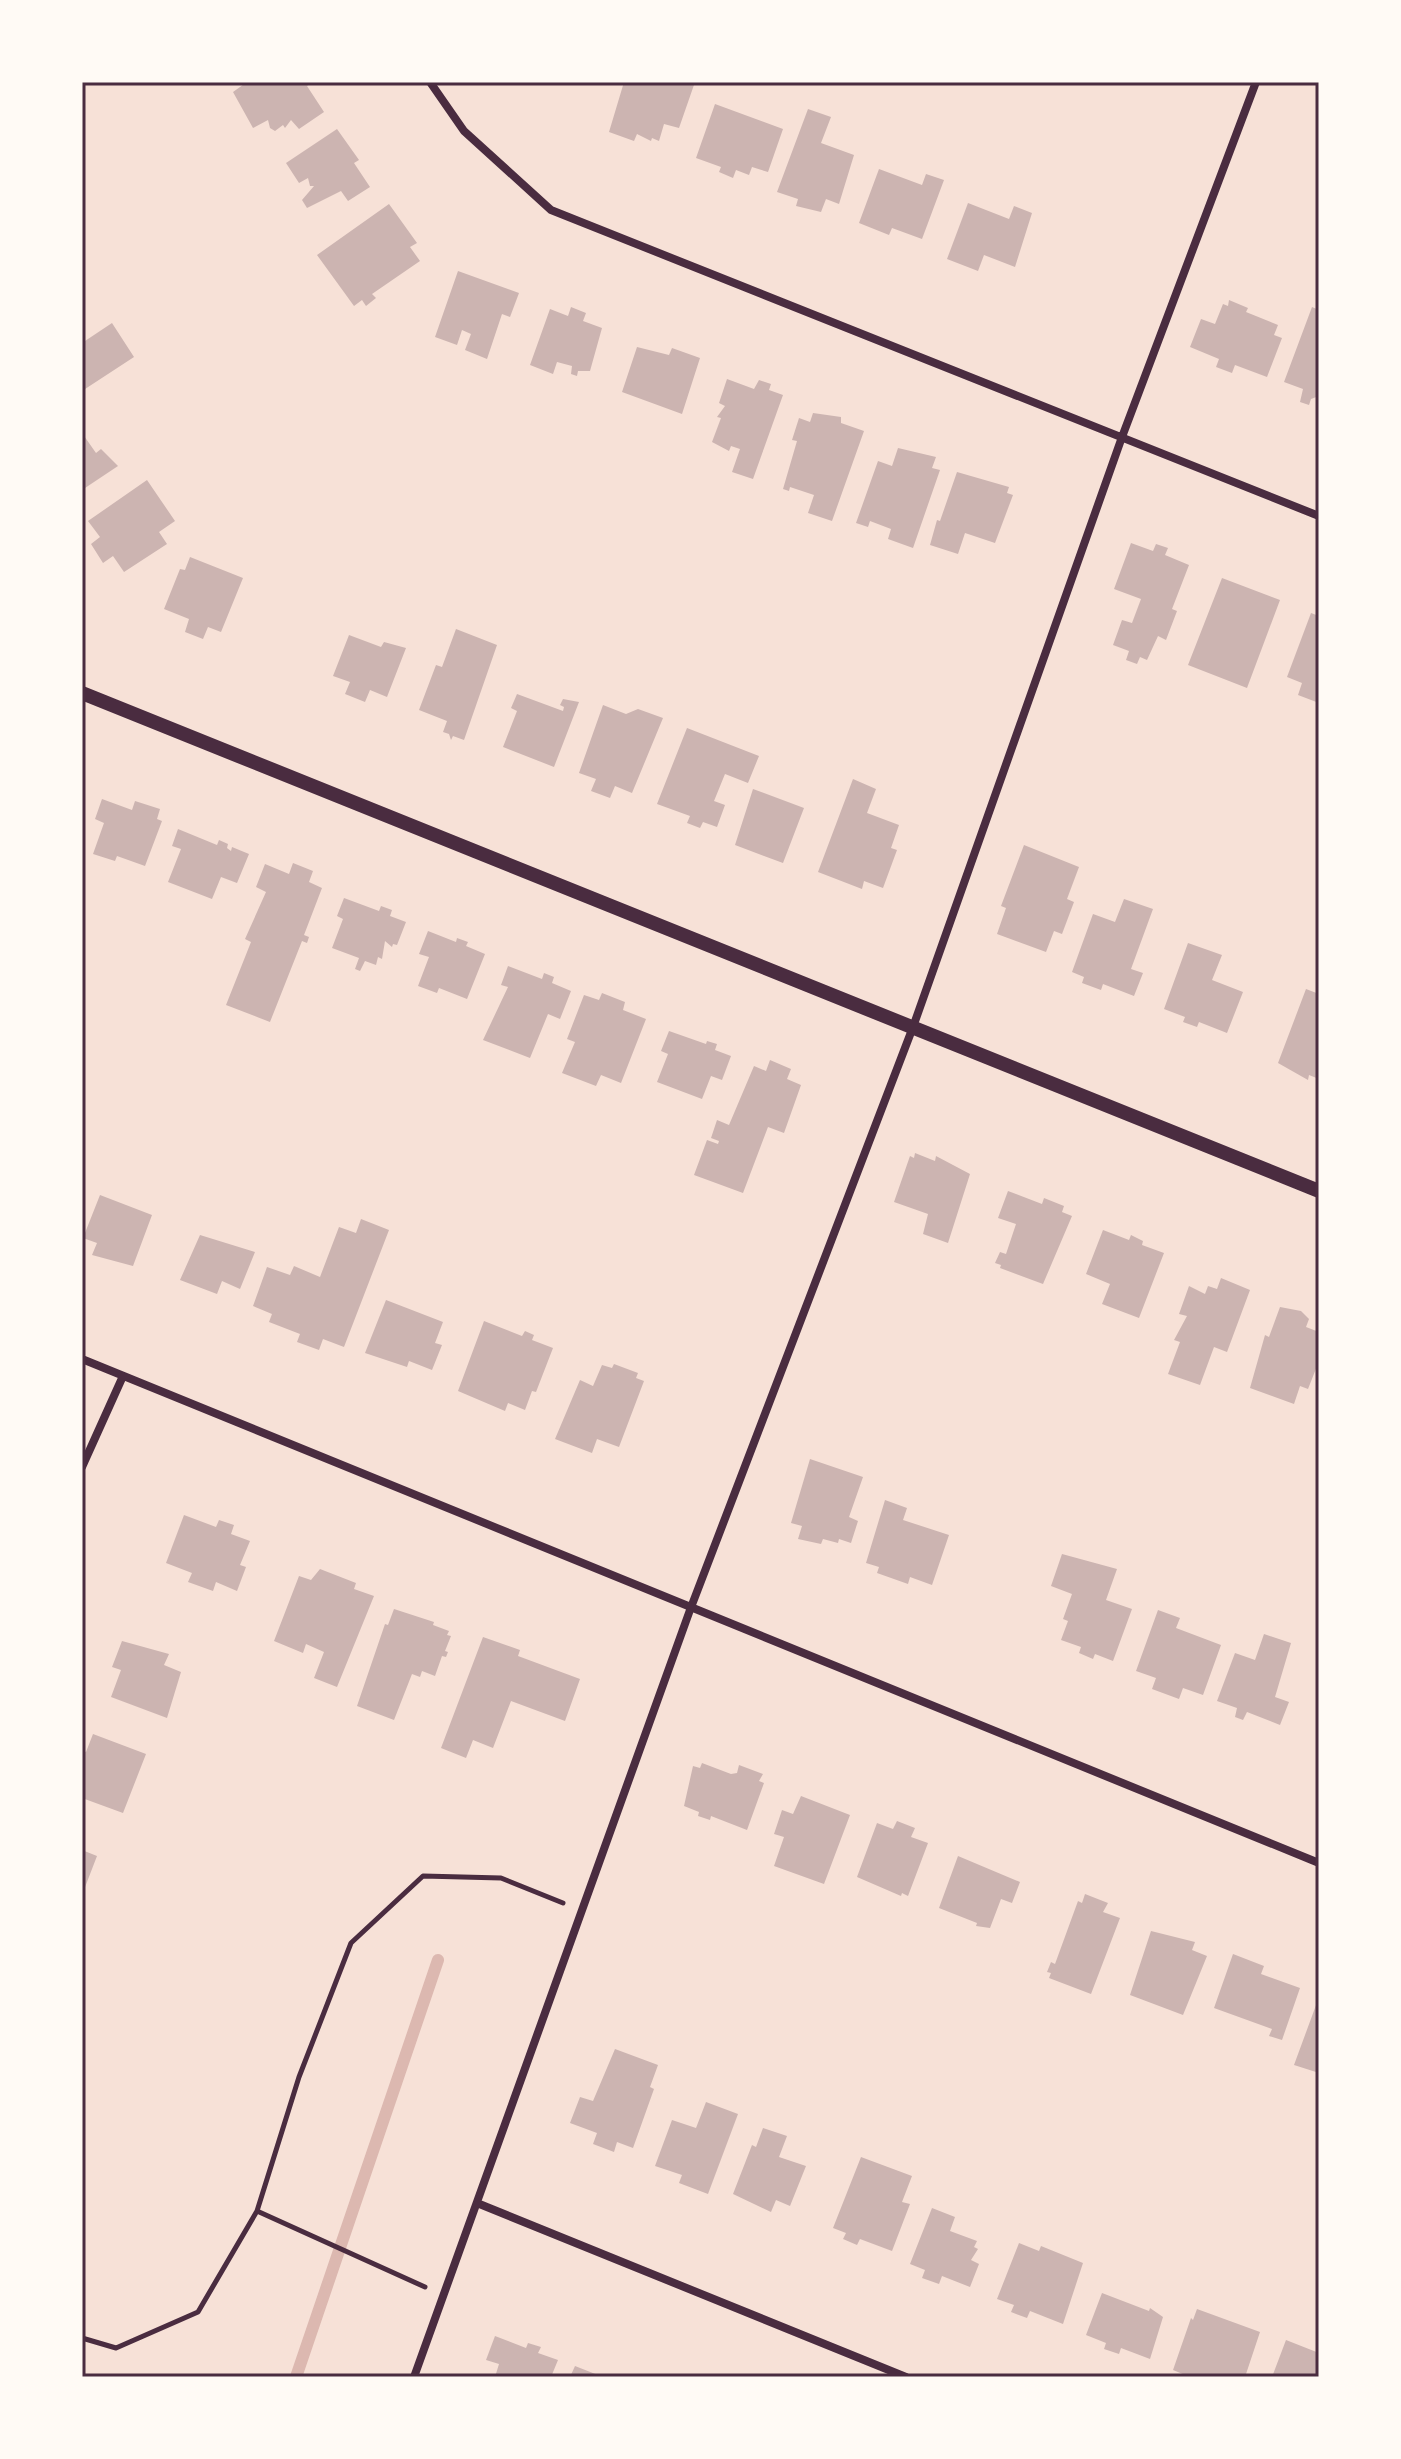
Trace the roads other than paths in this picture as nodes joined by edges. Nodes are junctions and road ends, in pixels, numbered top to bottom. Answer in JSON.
{"nodes":[{"id":1,"x":430,"y":82,"type":"edge"},
{"id":2,"x":1256,"y":82,"type":"edge"},
{"id":3,"x":1122,"y":437,"type":"junction"},
{"id":4,"x":1319,"y":516,"type":"edge"},
{"id":5,"x":82,"y":693,"type":"edge"},
{"id":6,"x":913,"y":1027,"type":"junction"},
{"id":7,"x":1319,"y":1191,"type":"edge"},
{"id":8,"x":82,"y":1359,"type":"edge"},
{"id":9,"x":123,"y":1376,"type":"junction"},
{"id":10,"x":82,"y":1467,"type":"edge"},
{"id":11,"x":690,"y":1610,"type":"junction"},
{"id":12,"x":1319,"y":1863,"type":"edge"},
{"id":13,"x":477,"y":2203,"type":"junction"},
{"id":14,"x":414,"y":2377,"type":"edge"},
{"id":15,"x":906,"y":2377,"type":"edge"}],
"edges":[{"from":1,"to":3,"type":"street"},
{"from":2,"to":3,"type":"street"},
{"from":3,"to":4,"type":"street"},
{"from":3,"to":6,"type":"street"},
{"from":5,"to":6,"type":"street"},
{"from":6,"to":7,"type":"street"},
{"from":6,"to":11,"type":"street"},
{"from":8,"to":9,"type":"street"},
{"from":9,"to":10,"type":"street"},
{"from":9,"to":11,"type":"street"},
{"from":11,"to":12,"type":"street"},
{"from":11,"to":13,"type":"street"},
{"from":13,"to":14,"type":"street"},
{"from":13,"to":15,"type":"street"}]}
